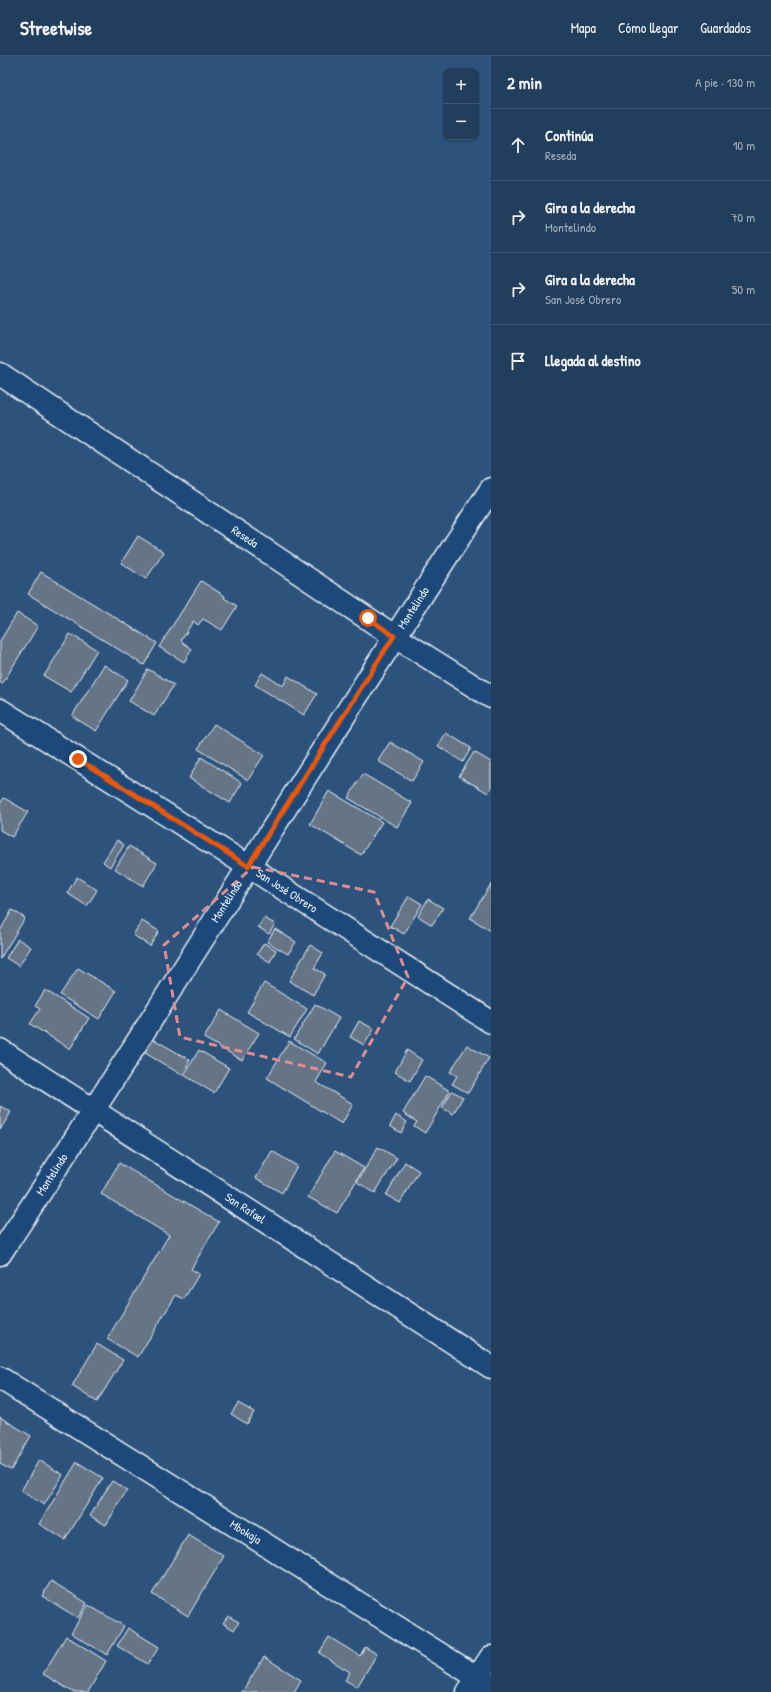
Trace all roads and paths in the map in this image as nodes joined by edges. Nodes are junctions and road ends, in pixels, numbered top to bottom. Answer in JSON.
{"nodes":[{"id":1,"x":0,"y":374,"type":"edge"},
{"id":2,"x":491,"y":489,"type":"edge"},
{"id":3,"x":394,"y":636,"type":"junction"},
{"id":4,"x":491,"y":697,"type":"edge"},
{"id":5,"x":0,"y":710,"type":"edge"},
{"id":6,"x":248,"y":866,"type":"junction"},
{"id":7,"x":491,"y":1022,"type":"edge"},
{"id":8,"x":0,"y":1050,"type":"edge"},
{"id":9,"x":95,"y":1110,"type":"junction"},
{"id":10,"x":0,"y":1254,"type":"edge"},
{"id":11,"x":491,"y":1367,"type":"edge"},
{"id":12,"x":0,"y":1378,"type":"edge"},
{"id":13,"x":491,"y":1657,"type":"edge"},
{"id":14,"x":479,"y":1685,"type":"edge"}],
"edges":[{"from":1,"to":3,"type":"street","name":"Reseda"},
{"from":2,"to":3,"type":"street","name":"Montelindo"},
{"from":3,"to":4,"type":"street","name":"Reseda"},
{"from":3,"to":6,"type":"street","name":"Montelindo"},
{"from":5,"to":6,"type":"street","name":"San José Obrero"},
{"from":6,"to":7,"type":"street","name":"San José Obrero"},
{"from":6,"to":9,"type":"street","name":"Montelindo"},
{"from":8,"to":9,"type":"street","name":"San Rafael"},
{"from":9,"to":10,"type":"street","name":"Montelindo"},
{"from":9,"to":11,"type":"street","name":"San Rafael"},
{"from":12,"to":14,"type":"street","name":"Mbokaja"},
{"from":13,"to":14,"type":"street"}]}
